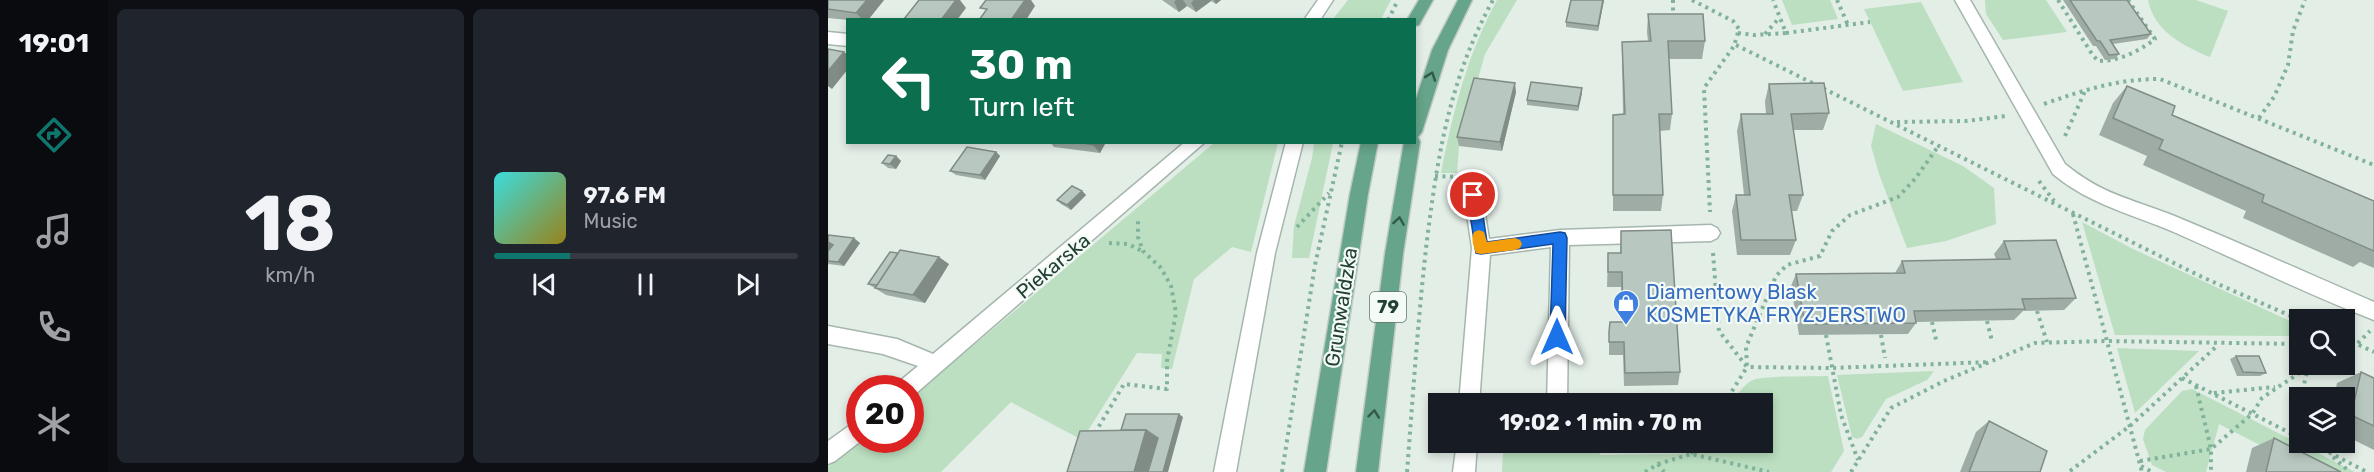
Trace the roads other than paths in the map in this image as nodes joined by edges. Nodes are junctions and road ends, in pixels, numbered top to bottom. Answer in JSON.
{"nodes":[{"id":1,"x":1326,"y":0,"type":"edge"},
{"id":2,"x":1426,"y":0,"type":"edge"},
{"id":3,"x":1466,"y":0,"type":"edge"},
{"id":4,"x":1962,"y":0,"type":"edge"},
{"id":5,"x":1312,"y":18,"type":"edge"},
{"id":6,"x":1416,"y":18,"type":"edge"},
{"id":7,"x":828,"y":38,"type":"edge"},
{"id":8,"x":846,"y":40,"type":"edge"},
{"id":9,"x":1416,"y":126,"type":"edge"},
{"id":10,"x":1195,"y":144,"type":"edge"},
{"id":11,"x":1294,"y":144,"type":"edge"},
{"id":12,"x":1370,"y":144,"type":"edge"},
{"id":13,"x":1412,"y":144,"type":"edge"},
{"id":14,"x":1473,"y":195,"type":"dead end"},
{"id":15,"x":1712,"y":232,"type":"road end"},
{"id":16,"x":1560,"y":238,"type":"junction"},
{"id":17,"x":1481,"y":248,"type":"junction"},
{"id":18,"x":2374,"y":311,"type":"edge"},
{"id":19,"x":828,"y":335,"type":"edge"},
{"id":20,"x":935,"y":365,"type":"junction"},
{"id":21,"x":923,"y":375,"type":"edge"},
{"id":22,"x":1471,"y":393,"type":"edge"},
{"id":23,"x":1557,"y":393,"type":"edge"},
{"id":24,"x":846,"y":439,"type":"edge"},
{"id":25,"x":1466,"y":453,"type":"edge"},
{"id":26,"x":828,"y":454,"type":"edge"},
{"id":27,"x":1225,"y":472,"type":"edge"},
{"id":28,"x":1315,"y":472,"type":"edge"},
{"id":29,"x":1367,"y":472,"type":"edge"},
{"id":30,"x":1464,"y":472,"type":"edge"}],
"edges":[{"from":1,"to":5,"type":"street"},
{"from":2,"to":6,"type":"main road"},
{"from":9,"to":3,"type":"main road","one_way":true},
{"from":4,"to":18,"type":"street"},
{"from":7,"to":8,"type":"street"},
{"from":10,"to":20,"type":"street","name":"Piekarska"},
{"from":11,"to":27,"type":"street"},
{"from":12,"to":28,"type":"main road","name":"Grunwaldzka","number":"79"},
{"from":29,"to":13,"type":"main road","number":"79","one_way":true},
{"from":14,"to":17,"type":"street"},
{"from":15,"to":16,"type":"street"},
{"from":16,"to":17,"type":"street"},
{"from":16,"to":23,"type":"street"},
{"from":17,"to":22,"type":"street"},
{"from":19,"to":20,"type":"street"},
{"from":20,"to":21,"type":"street","name":"Piekarska"},
{"from":24,"to":26,"type":"street"},
{"from":25,"to":30,"type":"street"}]}
